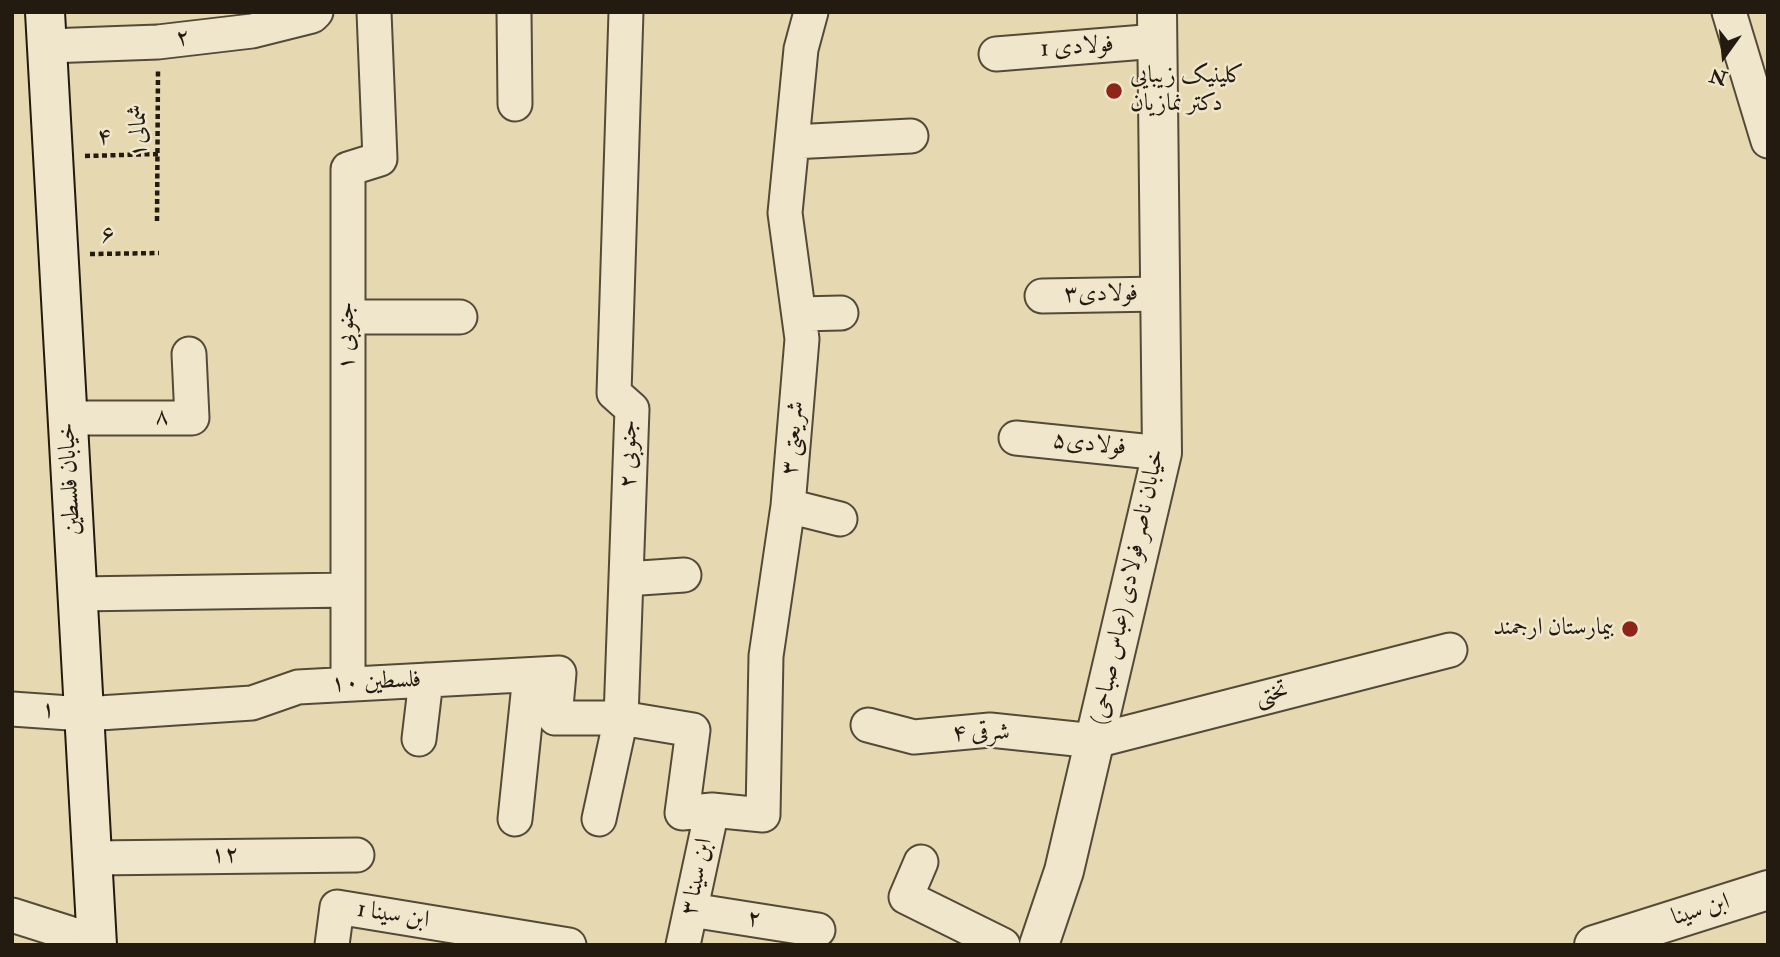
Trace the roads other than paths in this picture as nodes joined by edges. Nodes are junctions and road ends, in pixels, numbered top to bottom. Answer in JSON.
{"nodes":[{"id":1,"x":316,"y":12,"type":"edge"},
{"id":2,"x":374,"y":12,"type":"edge"},
{"id":3,"x":514,"y":12,"type":"edge"},
{"id":4,"x":626,"y":12,"type":"edge"},
{"id":5,"x":811,"y":12,"type":"edge"},
{"id":6,"x":1729,"y":12,"type":"edge"},
{"id":7,"x":1157,"y":27,"type":"edge"},
{"id":8,"x":47,"y":29,"type":"edge"},
{"id":9,"x":996,"y":54,"type":"dead end"},
{"id":10,"x":515,"y":104,"type":"dead end"},
{"id":11,"x":911,"y":136,"type":"dead end"},
{"id":12,"x":1768,"y":141,"type":"edge"},
{"id":13,"x":792,"y":142,"type":"junction"},
{"id":14,"x":1160,"y":293,"type":"junction"},
{"id":15,"x":1042,"y":296,"type":"dead end"},
{"id":16,"x":841,"y":313,"type":"dead end"},
{"id":17,"x":799,"y":314,"type":"junction"},
{"id":18,"x":348,"y":317,"type":"junction"},
{"id":19,"x":460,"y":317,"type":"dead end"},
{"id":20,"x":189,"y":354,"type":"dead end"},
{"id":21,"x":67,"y":418,"type":"junction"},
{"id":22,"x":1016,"y":438,"type":"dead end"},
{"id":23,"x":1162,"y":453,"type":"junction"},
{"id":24,"x":788,"y":506,"type":"junction"},
{"id":25,"x":839,"y":519,"type":"dead end"},
{"id":26,"x":684,"y":575,"type":"dead end"},
{"id":27,"x":626,"y":579,"type":"junction"},
{"id":28,"x":348,"y":590,"type":"junction"},
{"id":29,"x":77,"y":594,"type":"junction"},
{"id":30,"x":1450,"y":650,"type":"dead end"},
{"id":31,"x":530,"y":675,"type":"junction"},
{"id":32,"x":426,"y":680,"type":"junction"},
{"id":33,"x":348,"y":684,"type":"junction"},
{"id":34,"x":12,"y":709,"type":"edge"},
{"id":35,"x":84,"y":714,"type":"junction"},
{"id":36,"x":621,"y":718,"type":"junction"},
{"id":37,"x":868,"y":725,"type":"dead end"},
{"id":38,"x":419,"y":739,"type":"dead end"},
{"id":39,"x":1095,"y":741,"type":"junction"},
{"id":40,"x":712,"y":810,"type":"junction"},
{"id":41,"x":516,"y":819,"type":"dead end"},
{"id":42,"x":599,"y":819,"type":"dead end"},
{"id":43,"x":358,"y":855,"type":"dead end"},
{"id":44,"x":93,"y":858,"type":"junction"},
{"id":45,"x":921,"y":862,"type":"dead end"},
{"id":46,"x":1768,"y":890,"type":"edge"},
{"id":47,"x":691,"y":910,"type":"junction"},
{"id":48,"x":12,"y":915,"type":"edge"},
{"id":49,"x":818,"y":930,"type":"dead end"},
{"id":50,"x":97,"y":943,"type":"edge"},
{"id":51,"x":332,"y":945,"type":"edge"},
{"id":52,"x":569,"y":945,"type":"edge"},
{"id":53,"x":683,"y":945,"type":"edge"},
{"id":54,"x":1003,"y":945,"type":"edge"},
{"id":55,"x":1039,"y":945,"type":"edge"},
{"id":56,"x":1594,"y":945,"type":"edge"}],
"edges":[{"from":1,"to":8,"type":"street","name":"۲"},
{"from":2,"to":18,"type":"street","name":"۱ جنوبی"},
{"from":3,"to":10,"type":"street"},
{"from":4,"to":27,"type":"street","name":"۲ جنوبی"},
{"from":5,"to":13,"type":"street","name":"شریعتی ۳"},
{"from":6,"to":12,"type":"street"},
{"from":7,"to":9,"type":"street","name":"فولادی 1"},
{"from":7,"to":14,"type":"street","name":"خیابان ناصر فولادی (عباس صباحی)"},
{"from":8,"to":21,"type":"street","name":"خیابان فلسطین"},
{"from":11,"to":13,"type":"street"},
{"from":13,"to":17,"type":"street","name":"شریعتی ۳"},
{"from":14,"to":15,"type":"street","name":"فولادی۳"},
{"from":14,"to":23,"type":"street","name":"خیابان ناصر فولادی (عباس صباحی)"},
{"from":16,"to":17,"type":"street"},
{"from":17,"to":24,"type":"street","name":"شریعتی ۳"},
{"from":18,"to":19,"type":"street"},
{"from":18,"to":28,"type":"street","name":"۱ جنوبی"},
{"from":20,"to":21,"type":"street","name":"۸"},
{"from":21,"to":29,"type":"street","name":"خیابان فلسطین"},
{"from":22,"to":23,"type":"street","name":"فولادی۵"},
{"from":23,"to":39,"type":"street","name":"خیابان ناصر فولادی (عباس صباحی)"},
{"from":24,"to":25,"type":"street"},
{"from":24,"to":40,"type":"street","name":"شریعتی ۳"},
{"from":26,"to":27,"type":"street"},
{"from":27,"to":36,"type":"street","name":"۲ جنوبی"},
{"from":28,"to":29,"type":"street"},
{"from":28,"to":33,"type":"street","name":"۱ جنوبی"},
{"from":29,"to":35,"type":"street","name":"خیابان فلسطین"},
{"from":30,"to":39,"type":"street","name":"تختی"},
{"from":31,"to":32,"type":"street","name":"فلسطین ۱۰"},
{"from":31,"to":36,"type":"street","name":"فلسطین ۱۰"},
{"from":31,"to":41,"type":"street"},
{"from":32,"to":33,"type":"street","name":"فلسطین ۱۰"},
{"from":32,"to":38,"type":"street"},
{"from":33,"to":35,"type":"street","name":"فلسطین ۱۰"},
{"from":34,"to":35,"type":"street","name":"۱"},
{"from":35,"to":44,"type":"street","name":"خیابان فلسطین"},
{"from":36,"to":40,"type":"street"},
{"from":36,"to":42,"type":"street"},
{"from":37,"to":39,"type":"street","name":"۴ شرقی"},
{"from":39,"to":55,"type":"street","name":"خیابان ناصر فولادی (عباس صباحی)"},
{"from":40,"to":47,"type":"street","name":"ابن سینا ۳"},
{"from":43,"to":44,"type":"street","name":"۱۲"},
{"from":44,"to":50,"type":"street","name":"خیابان فلسطین"},
{"from":45,"to":54,"type":"street"},
{"from":46,"to":56,"type":"street","name":"ابن سینا"},
{"from":47,"to":49,"type":"street","name":"۲"},
{"from":47,"to":53,"type":"street","name":"ابن سینا ۳"},
{"from":48,"to":50,"type":"street"},
{"from":51,"to":52,"type":"street","name":"ابن سینا 1"}]}
